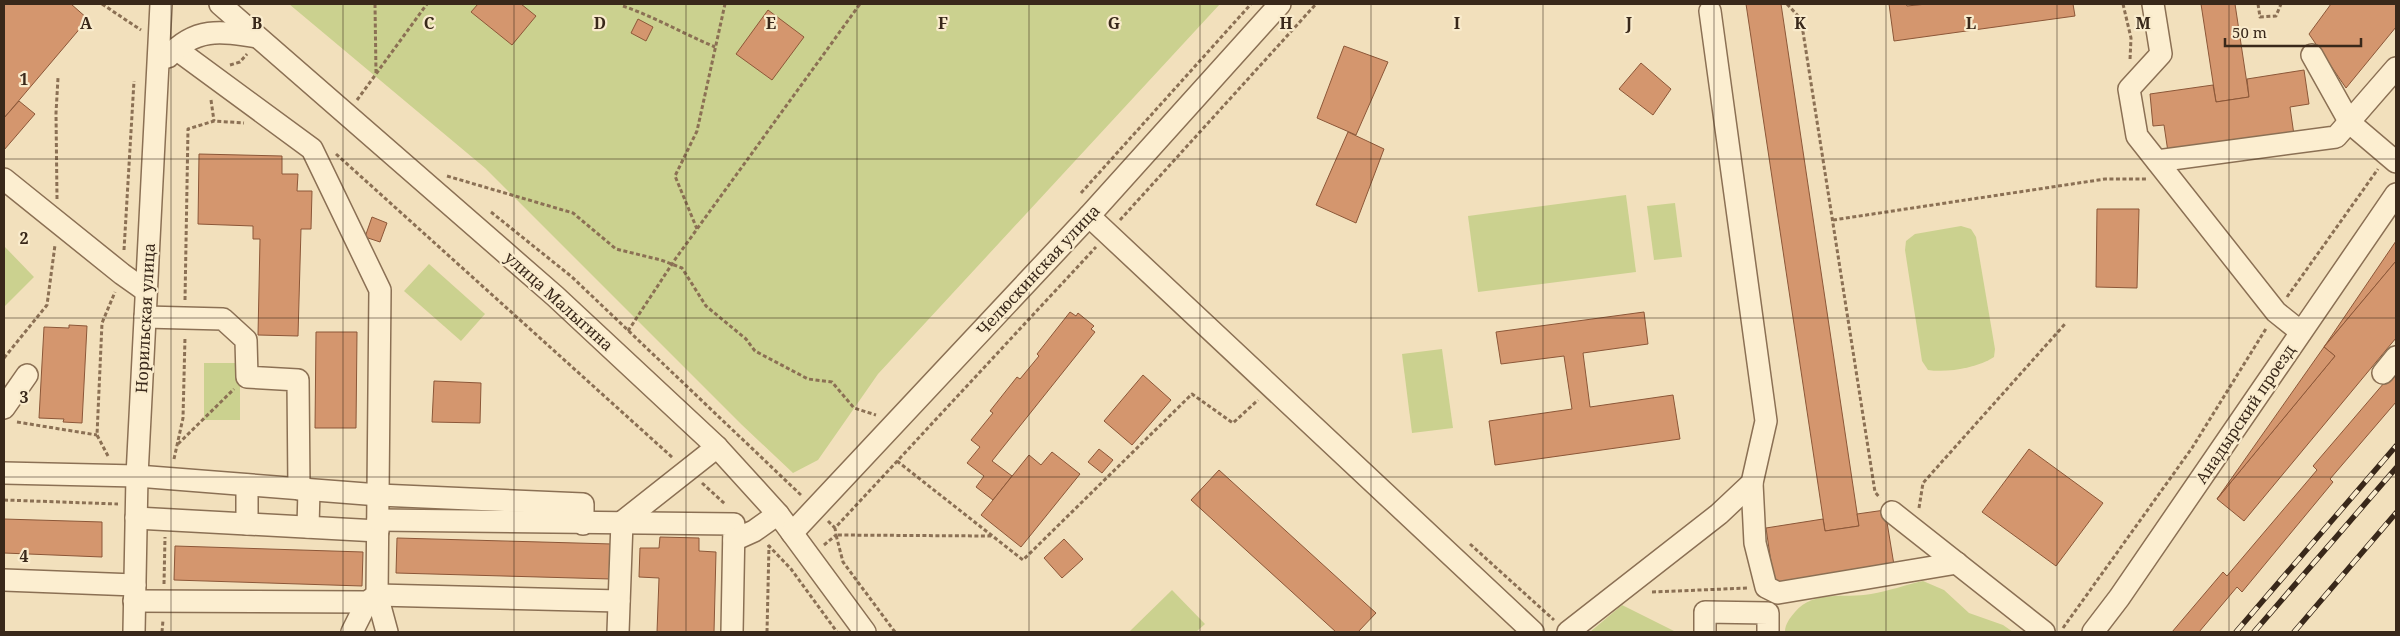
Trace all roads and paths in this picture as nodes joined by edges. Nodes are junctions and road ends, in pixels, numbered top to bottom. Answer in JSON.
{"nodes":[{"id":1,"x":161,"y":4,"type":"edge"},
{"id":2,"x":220,"y":4,"type":"edge"},
{"id":3,"x":375,"y":4,"type":"edge"},
{"id":4,"x":426,"y":4,"type":"edge"},
{"id":5,"x":725,"y":4,"type":"edge"},
{"id":6,"x":860,"y":4,"type":"edge"},
{"id":7,"x":1280,"y":4,"type":"edge"},
{"id":8,"x":1316,"y":4,"type":"edge"},
{"id":9,"x":1787,"y":4,"type":"edge"},
{"id":10,"x":2123,"y":4,"type":"edge"},
{"id":11,"x":2154,"y":4,"type":"edge"},
{"id":12,"x":2258,"y":4,"type":"edge"},
{"id":13,"x":2282,"y":4,"type":"edge"},
{"id":14,"x":623,"y":6,"type":"dead end"},
{"id":15,"x":1710,"y":11,"type":"dead end"},
{"id":16,"x":257,"y":37,"type":"junction"},
{"id":17,"x":716,"y":47,"type":"junction"},
{"id":18,"x":176,"y":49,"type":"junction"},
{"id":19,"x":2312,"y":55,"type":"dead end"},
{"id":20,"x":2396,"y":68,"type":"edge"},
{"id":21,"x":376,"y":74,"type":"junction"},
{"id":22,"x":157,"y":75,"type":"junction"},
{"id":23,"x":2129,"y":89,"type":"junction"},
{"id":24,"x":356,"y":101,"type":"dead end"},
{"id":25,"x":2350,"y":123,"type":"junction"},
{"id":26,"x":333,"y":150,"type":"dead end"},
{"id":27,"x":2392,"y":159,"type":"edge"},
{"id":28,"x":2156,"y":161,"type":"junction"},
{"id":29,"x":447,"y":176,"type":"dead end"},
{"id":30,"x":4,"y":179,"type":"edge"},
{"id":31,"x":2171,"y":179,"type":"junction"},
{"id":32,"x":2396,"y":194,"type":"edge"},
{"id":33,"x":1089,"y":216,"type":"junction"},
{"id":34,"x":1832,"y":220,"type":"junction"},
{"id":35,"x":697,"y":229,"type":"junction"},
{"id":36,"x":1108,"y":234,"type":"junction"},
{"id":37,"x":672,"y":264,"type":"junction"},
{"id":38,"x":146,"y":291,"type":"junction"},
{"id":39,"x":2276,"y":312,"type":"junction"},
{"id":40,"x":145,"y":317,"type":"junction"},
{"id":41,"x":2065,"y":324,"type":"dead end"},
{"id":42,"x":628,"y":331,"type":"dead end"},
{"id":43,"x":2301,"y":332,"type":"junction"},
{"id":44,"x":27,"y":375,"type":"dead end"},
{"id":45,"x":247,"y":378,"type":"junction"},
{"id":46,"x":1271,"y":388,"type":"junction"},
{"id":47,"x":8,"y":415,"type":"edge"},
{"id":48,"x":878,"y":416,"type":"dead end"},
{"id":49,"x":97,"y":435,"type":"dead end"},
{"id":50,"x":178,"y":444,"type":"dead end"},
{"id":51,"x":717,"y":447,"type":"junction"},
{"id":52,"x":897,"y":461,"type":"junction"},
{"id":53,"x":687,"y":470,"type":"junction"},
{"id":54,"x":4,"y":473,"type":"edge"},
{"id":55,"x":137,"y":476,"type":"junction"},
{"id":56,"x":1752,"y":484,"type":"junction"},
{"id":57,"x":247,"y":485,"type":"junction"},
{"id":58,"x":304,"y":490,"type":"junction"},
{"id":59,"x":379,"y":495,"type":"junction"},
{"id":60,"x":4,"y":500,"type":"edge"},
{"id":61,"x":118,"y":504,"type":"dead end"},
{"id":62,"x":732,"y":510,"type":"dead end"},
{"id":63,"x":1892,"y":512,"type":"joint"},
{"id":64,"x":778,"y":514,"type":"junction"},
{"id":65,"x":136,"y":518,"type":"junction"},
{"id":66,"x":622,"y":522,"type":"junction"},
{"id":67,"x":247,"y":524,"type":"junction"},
{"id":68,"x":583,"y":524,"type":"junction"},
{"id":69,"x":378,"y":526,"type":"junction"},
{"id":70,"x":308,"y":527,"type":"junction"},
{"id":71,"x":1916,"y":531,"type":"junction"},
{"id":72,"x":792,"y":533,"type":"junction"},
{"id":73,"x":836,"y":535,"type":"junction"},
{"id":74,"x":991,"y":536,"type":"junction"},
{"id":75,"x":761,"y":538,"type":"junction"},
{"id":76,"x":734,"y":540,"type":"junction"},
{"id":77,"x":809,"y":556,"type":"junction"},
{"id":78,"x":1957,"y":563,"type":"junction"},
{"id":79,"x":791,"y":569,"type":"junction"},
{"id":80,"x":4,"y":580,"type":"edge"},
{"id":81,"x":1766,"y":587,"type":"junction"},
{"id":82,"x":1648,"y":592,"type":"dead end"},
{"id":83,"x":134,"y":593,"type":"junction"},
{"id":84,"x":372,"y":599,"type":"junction"},
{"id":85,"x":619,"y":601,"type":"junction"},
{"id":86,"x":134,"y":632,"type":"edge"},
{"id":87,"x":352,"y":632,"type":"edge"},
{"id":88,"x":387,"y":632,"type":"edge"},
{"id":89,"x":618,"y":632,"type":"edge"},
{"id":90,"x":732,"y":632,"type":"edge"},
{"id":91,"x":767,"y":632,"type":"edge"},
{"id":92,"x":837,"y":632,"type":"edge"},
{"id":93,"x":865,"y":632,"type":"edge"},
{"id":94,"x":895,"y":632,"type":"edge"},
{"id":95,"x":1533,"y":632,"type":"edge"},
{"id":96,"x":1568,"y":632,"type":"edge"},
{"id":97,"x":1705,"y":632,"type":"edge"},
{"id":98,"x":1768,"y":632,"type":"edge"},
{"id":99,"x":2044,"y":632,"type":"edge"},
{"id":100,"x":2060,"y":632,"type":"edge"},
{"id":101,"x":2092,"y":632,"type":"edge"}],
"edges":[{"from":1,"to":22,"type":"street","name":"Норильская улица"},
{"from":2,"to":16,"type":"street","name":"улица Малыгина"},
{"from":3,"to":21,"type":"path"},
{"from":4,"to":21,"type":"path"},
{"from":5,"to":17,"type":"path"},
{"from":6,"to":35,"type":"path"},
{"from":7,"to":33,"type":"street","name":"Челюскинская улица"},
{"from":8,"to":36,"type":"path"},
{"from":9,"to":34,"type":"path"},
{"from":10,"to":23,"type":"path"},
{"from":11,"to":23,"type":"street"},
{"from":12,"to":13,"type":"path"},
{"from":14,"to":17,"type":"path"},
{"from":15,"to":56,"type":"street"},
{"from":16,"to":18,"type":"street"},
{"from":16,"to":51,"type":"street","name":"улица Малыгина"},
{"from":17,"to":35,"type":"path"},
{"from":18,"to":22,"type":"street"},
{"from":18,"to":59,"type":"street"},
{"from":19,"to":25,"type":"street"},
{"from":20,"to":25,"type":"street"},
{"from":21,"to":24,"type":"path"},
{"from":22,"to":38,"type":"street","name":"Норильская улица"},
{"from":23,"to":28,"type":"street"},
{"from":25,"to":27,"type":"street"},
{"from":25,"to":28,"type":"street"},
{"from":26,"to":53,"type":"path"},
{"from":27,"to":39,"type":"path"},
{"from":28,"to":31,"type":"street"},
{"from":29,"to":37,"type":"path"},
{"from":30,"to":38,"type":"street"},
{"from":31,"to":34,"type":"path"},
{"from":31,"to":39,"type":"street"},
{"from":32,"to":43,"type":"street","name":"Анадырский проезд"},
{"from":33,"to":36,"type":"street"},
{"from":33,"to":72,"type":"street","name":"Челюскинская улица"},
{"from":34,"to":63,"type":"path"},
{"from":35,"to":37,"type":"path"},
{"from":36,"to":46,"type":"street"},
{"from":36,"to":52,"type":"path"},
{"from":37,"to":42,"type":"path"},
{"from":37,"to":48,"type":"path"},
{"from":38,"to":40,"type":"street","name":"Норильская улица"},
{"from":39,"to":43,"type":"street"},
{"from":39,"to":100,"type":"path"},
{"from":40,"to":45,"type":"street"},
{"from":40,"to":55,"type":"street","name":"Норильская улица"},
{"from":41,"to":71,"type":"path"},
{"from":43,"to":101,"type":"street","name":"Анадырский проезд"},
{"from":44,"to":47,"type":"street"},
{"from":45,"to":50,"type":"path"},
{"from":45,"to":58,"type":"street"},
{"from":46,"to":74,"type":"path"},
{"from":46,"to":95,"type":"street"},
{"from":47,"to":49,"type":"path"},
{"from":51,"to":53,"type":"street"},
{"from":51,"to":64,"type":"street","name":"улица Малыгина"},
{"from":52,"to":73,"type":"path"},
{"from":52,"to":74,"type":"path"},
{"from":53,"to":62,"type":"path"},
{"from":53,"to":66,"type":"street"},
{"from":54,"to":55,"type":"street"},
{"from":55,"to":57,"type":"street"},
{"from":55,"to":65,"type":"street","name":"Норильская улица"},
{"from":56,"to":81,"type":"street"},
{"from":56,"to":96,"type":"street"},
{"from":57,"to":58,"type":"street"},
{"from":57,"to":67,"type":"street"},
{"from":58,"to":59,"type":"street"},
{"from":58,"to":70,"type":"street"},
{"from":59,"to":68,"type":"street"},
{"from":59,"to":69,"type":"street"},
{"from":60,"to":61,"type":"path"},
{"from":63,"to":71,"type":"street"},
{"from":64,"to":72,"type":"street","name":"улица Малыгина"},
{"from":64,"to":75,"type":"street"},
{"from":65,"to":67,"type":"street"},
{"from":65,"to":83,"type":"street","name":"Норильская улица"},
{"from":66,"to":68,"type":"street"},
{"from":66,"to":76,"type":"street"},
{"from":66,"to":85,"type":"street"},
{"from":67,"to":70,"type":"street"},
{"from":68,"to":69,"type":"street"},
{"from":69,"to":70,"type":"street"},
{"from":69,"to":84,"type":"street"},
{"from":71,"to":78,"type":"street"},
{"from":72,"to":77,"type":"street","name":"улица Малыгина"},
{"from":73,"to":74,"type":"path"},
{"from":73,"to":77,"type":"path"},
{"from":73,"to":94,"type":"path"},
{"from":75,"to":76,"type":"street"},
{"from":75,"to":79,"type":"path"},
{"from":75,"to":91,"type":"path"},
{"from":76,"to":90,"type":"street"},
{"from":77,"to":79,"type":"path"},
{"from":77,"to":93,"type":"street","name":"улица Малыгина"},
{"from":78,"to":81,"type":"street"},
{"from":78,"to":99,"type":"street"},
{"from":79,"to":92,"type":"path"},
{"from":80,"to":83,"type":"street"},
{"from":81,"to":82,"type":"path"},
{"from":83,"to":84,"type":"street"},
{"from":83,"to":86,"type":"street","name":"Норильская улица"},
{"from":84,"to":85,"type":"street"},
{"from":84,"to":87,"type":"street"},
{"from":84,"to":88,"type":"street"},
{"from":85,"to":89,"type":"street"},
{"from":97,"to":98,"type":"street"}]}
